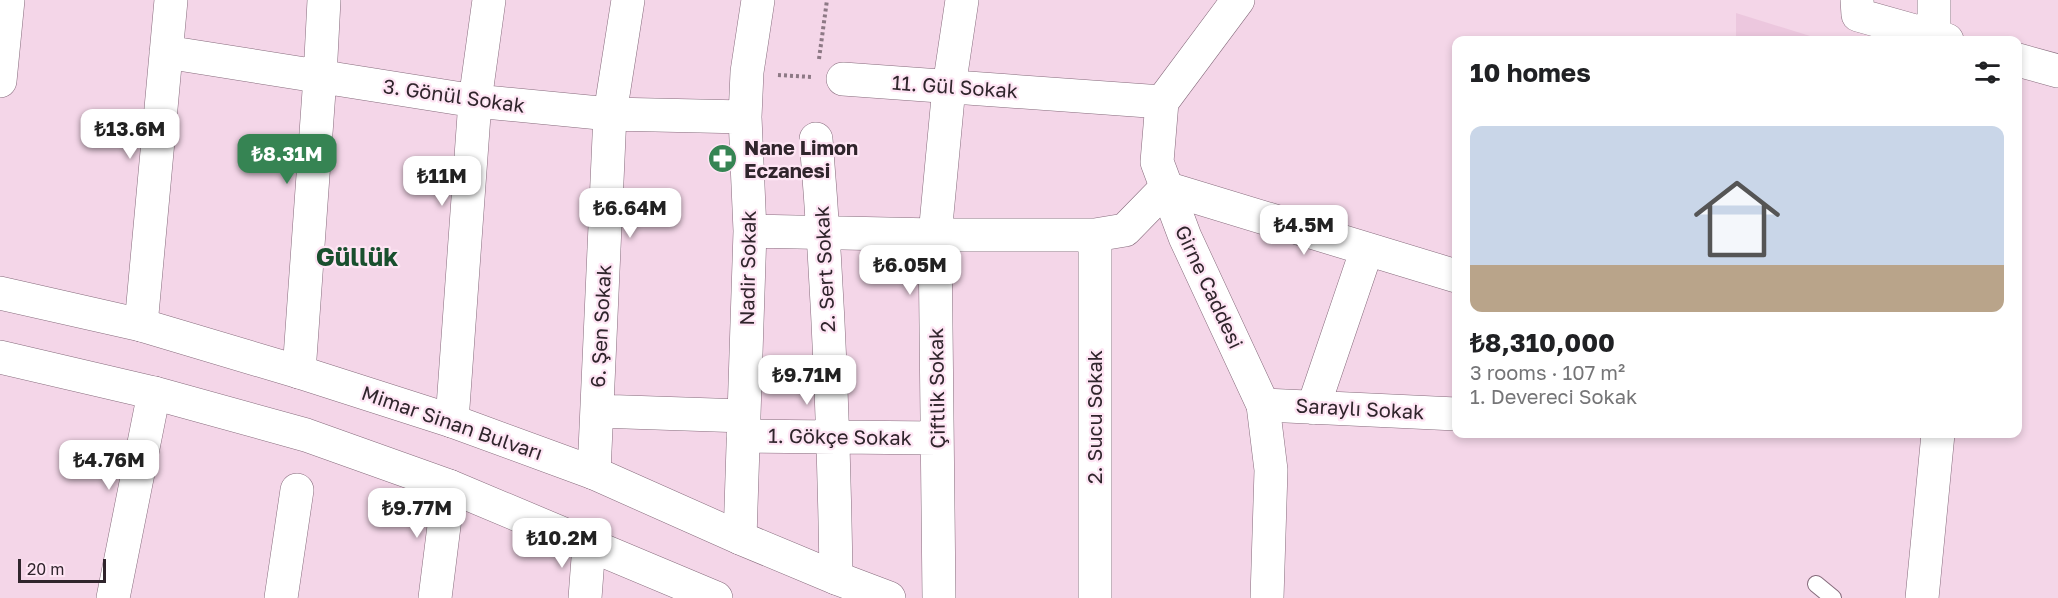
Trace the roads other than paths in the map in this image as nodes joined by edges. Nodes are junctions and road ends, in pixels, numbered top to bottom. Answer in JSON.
{"nodes":[{"id":1,"x":8,"y":0,"type":"edge"},
{"id":2,"x":171,"y":0,"type":"edge"},
{"id":3,"x":324,"y":0,"type":"edge"},
{"id":4,"x":489,"y":0,"type":"edge"},
{"id":5,"x":628,"y":0,"type":"edge"},
{"id":6,"x":758,"y":0,"type":"edge"},
{"id":7,"x":962,"y":0,"type":"edge"},
{"id":8,"x":1238,"y":0,"type":"edge"},
{"id":9,"x":1857,"y":0,"type":"edge"},
{"id":10,"x":1934,"y":0,"type":"edge"},
{"id":11,"x":1930,"y":36,"type":"edge"},
{"id":12,"x":1940,"y":36,"type":"edge"},
{"id":13,"x":166,"y":52,"type":"junction"},
{"id":14,"x":2022,"y":61,"type":"edge"},
{"id":15,"x":2058,"y":71,"type":"edge"},
{"id":16,"x":320,"y":77,"type":"junction"},
{"id":17,"x":843,"y":79,"type":"road end"},
{"id":18,"x":0,"y":81,"type":"edge"},
{"id":19,"x":949,"y":87,"type":"junction"},
{"id":20,"x":475,"y":101,"type":"junction"},
{"id":21,"x":1162,"y":102,"type":"junction"},
{"id":22,"x":610,"y":114,"type":"junction"},
{"id":23,"x":745,"y":117,"type":"junction"},
{"id":24,"x":816,"y":139,"type":"dead end"},
{"id":25,"x":1166,"y":188,"type":"junction"},
{"id":26,"x":750,"y":231,"type":"junction"},
{"id":27,"x":824,"y":233,"type":"junction"},
{"id":28,"x":935,"y":235,"type":"junction"},
{"id":29,"x":1095,"y":235,"type":"junction"},
{"id":30,"x":1367,"y":249,"type":"junction"},
{"id":31,"x":1452,"y":275,"type":"edge"},
{"id":32,"x":0,"y":293,"type":"edge"},
{"id":33,"x":141,"y":325,"type":"junction"},
{"id":34,"x":0,"y":357,"type":"edge"},
{"id":35,"x":299,"y":372,"type":"junction"},
{"id":36,"x":154,"y":393,"type":"junction"},
{"id":37,"x":1263,"y":405,"type":"junction"},
{"id":38,"x":1313,"y":408,"type":"junction"},
{"id":39,"x":597,"y":411,"type":"junction"},
{"id":40,"x":1452,"y":412,"type":"edge"},
{"id":41,"x":452,"y":421,"type":"junction"},
{"id":42,"x":744,"y":426,"type":"junction"},
{"id":43,"x":834,"y":437,"type":"junction"},
{"id":44,"x":937,"y":438,"type":"junction"},
{"id":45,"x":1938,"y":438,"type":"edge"},
{"id":46,"x":594,"y":473,"type":"junction"},
{"id":47,"x":449,"y":486,"type":"junction"},
{"id":48,"x":297,"y":490,"type":"dead end"},
{"id":49,"x":740,"y":538,"type":"junction"},
{"id":50,"x":589,"y":545,"type":"junction"},
{"id":51,"x":836,"y":578,"type":"junction"},
{"id":52,"x":1816,"y":584,"type":"dead end"},
{"id":53,"x":114,"y":598,"type":"edge"},
{"id":54,"x":281,"y":598,"type":"edge"},
{"id":55,"x":435,"y":598,"type":"edge"},
{"id":56,"x":585,"y":598,"type":"edge"},
{"id":57,"x":716,"y":598,"type":"edge"},
{"id":58,"x":889,"y":598,"type":"edge"},
{"id":59,"x":939,"y":598,"type":"edge"},
{"id":60,"x":1095,"y":598,"type":"edge"},
{"id":61,"x":1267,"y":598,"type":"edge"},
{"id":62,"x":1833,"y":598,"type":"edge"},
{"id":63,"x":1922,"y":598,"type":"edge"}],
"edges":[{"from":1,"to":18,"type":"street"},
{"from":2,"to":13,"type":"street"},
{"from":3,"to":16,"type":"street"},
{"from":4,"to":20,"type":"street"},
{"from":5,"to":22,"type":"street","name":"6. Şen Sokak"},
{"from":6,"to":23,"type":"street","name":"Nadir Sokak"},
{"from":7,"to":19,"type":"street","name":"Çiftlik Sokak"},
{"from":8,"to":21,"type":"street"},
{"from":9,"to":11,"type":"street"},
{"from":10,"to":12,"type":"street"},
{"from":13,"to":16,"type":"street","name":"3. Gönül Sokak"},
{"from":13,"to":33,"type":"street"},
{"from":14,"to":15,"type":"street"},
{"from":16,"to":20,"type":"street","name":"3. Gönül Sokak"},
{"from":16,"to":35,"type":"street"},
{"from":17,"to":19,"type":"street","name":"11. Gül Sokak"},
{"from":19,"to":21,"type":"street","name":"11. Gül Sokak"},
{"from":19,"to":28,"type":"street","name":"Çiftlik Sokak"},
{"from":20,"to":22,"type":"street","name":"3. Gönül Sokak"},
{"from":20,"to":41,"type":"street"},
{"from":21,"to":25,"type":"street","name":"Girne Caddesi"},
{"from":22,"to":23,"type":"street","name":"3. Gönül Sokak"},
{"from":22,"to":39,"type":"street","name":"6. Şen Sokak"},
{"from":23,"to":26,"type":"street","name":"Nadir Sokak"},
{"from":24,"to":27,"type":"street","name":"2. Sert Sokak"},
{"from":25,"to":29,"type":"street"},
{"from":25,"to":30,"type":"street"},
{"from":25,"to":37,"type":"street","name":"Girne Caddesi"},
{"from":26,"to":27,"type":"street"},
{"from":26,"to":42,"type":"street","name":"Nadir Sokak"},
{"from":27,"to":28,"type":"street"},
{"from":27,"to":43,"type":"street","name":"2. Sert Sokak"},
{"from":28,"to":29,"type":"street"},
{"from":28,"to":44,"type":"street","name":"Çiftlik Sokak"},
{"from":29,"to":60,"type":"street","name":"2. Sucu Sokak"},
{"from":30,"to":31,"type":"street"},
{"from":30,"to":38,"type":"street"},
{"from":32,"to":33,"type":"street","name":"Mimar Sinan Bulvarı"},
{"from":33,"to":35,"type":"street","name":"Mimar Sinan Bulvarı"},
{"from":34,"to":36,"type":"street"},
{"from":35,"to":41,"type":"street","name":"Mimar Sinan Bulvarı"},
{"from":36,"to":47,"type":"street"},
{"from":36,"to":53,"type":"street"},
{"from":37,"to":38,"type":"street","name":"Saraylı Sokak"},
{"from":37,"to":61,"type":"street","name":"Girne Caddesi"},
{"from":38,"to":40,"type":"street","name":"Saraylı Sokak"},
{"from":39,"to":42,"type":"street","name":"1. Gökçe Sokak"},
{"from":39,"to":46,"type":"street","name":"6. Şen Sokak"},
{"from":41,"to":46,"type":"street","name":"Mimar Sinan Bulvarı"},
{"from":42,"to":43,"type":"street","name":"1. Gökçe Sokak"},
{"from":42,"to":49,"type":"street","name":"Nadir Sokak"},
{"from":43,"to":44,"type":"street","name":"1. Gökçe Sokak"},
{"from":43,"to":51,"type":"street","name":"2. Sert Sokak"},
{"from":44,"to":59,"type":"street","name":"Çiftlik Sokak"},
{"from":45,"to":63,"type":"street"},
{"from":46,"to":49,"type":"street","name":"Mimar Sinan Bulvarı"},
{"from":47,"to":50,"type":"street"},
{"from":47,"to":55,"type":"street"},
{"from":48,"to":54,"type":"street"},
{"from":49,"to":51,"type":"street","name":"Mimar Sinan Bulvarı"},
{"from":50,"to":56,"type":"street"},
{"from":50,"to":57,"type":"street"},
{"from":51,"to":58,"type":"street","name":"Mimar Sinan Bulvarı"},
{"from":52,"to":62,"type":"lane"}]}
